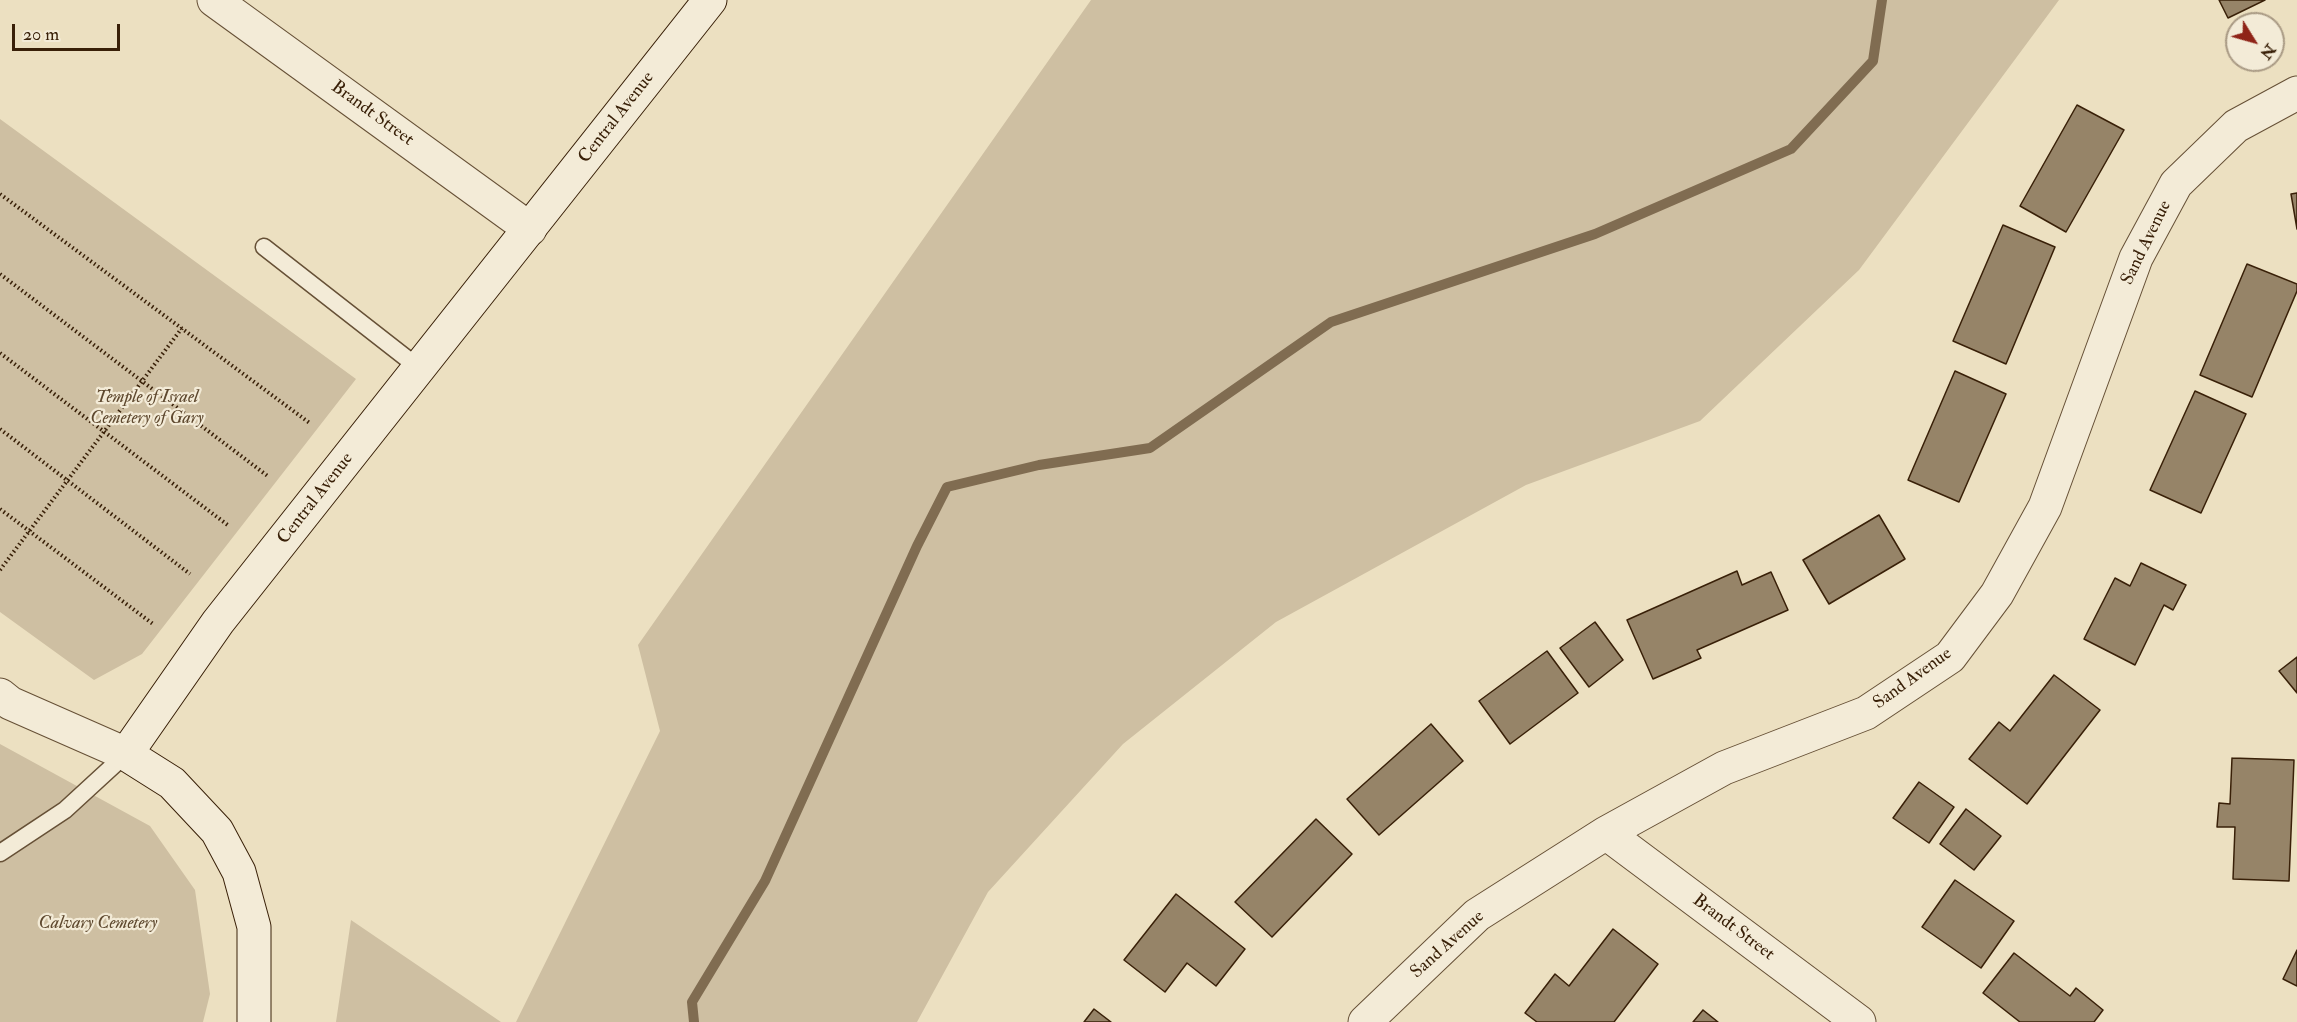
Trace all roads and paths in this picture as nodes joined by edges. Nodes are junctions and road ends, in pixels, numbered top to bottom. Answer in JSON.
{"nodes":[{"id":1,"x":214,"y":0,"type":"edge"},
{"id":2,"x":710,"y":0,"type":"edge"},
{"id":3,"x":2297,"y":93,"type":"edge"},
{"id":4,"x":0,"y":194,"type":"edge"},
{"id":5,"x":530,"y":229,"type":"junction"},
{"id":6,"x":264,"y":247,"type":"dead end"},
{"id":7,"x":0,"y":274,"type":"edge"},
{"id":8,"x":182,"y":328,"type":"junction"},
{"id":9,"x":0,"y":353,"type":"edge"},
{"id":10,"x":419,"y":368,"type":"junction"},
{"id":11,"x":142,"y":381,"type":"junction"},
{"id":12,"x":311,"y":424,"type":"dead end"},
{"id":13,"x":0,"y":429,"type":"edge"},
{"id":14,"x":104,"y":432,"type":"junction"},
{"id":15,"x":270,"y":477,"type":"dead end"},
{"id":16,"x":67,"y":480,"type":"junction"},
{"id":17,"x":0,"y":509,"type":"edge"},
{"id":18,"x":229,"y":526,"type":"dead end"},
{"id":19,"x":29,"y":531,"type":"junction"},
{"id":20,"x":0,"y":570,"type":"edge"},
{"id":21,"x":190,"y":574,"type":"dead end"},
{"id":22,"x":153,"y":624,"type":"dead end"},
{"id":23,"x":0,"y":695,"type":"edge"},
{"id":24,"x":126,"y":754,"type":"junction"},
{"id":25,"x":1606,"y":833,"type":"junction"},
{"id":26,"x":0,"y":854,"type":"edge"},
{"id":27,"x":254,"y":1022,"type":"edge"},
{"id":28,"x":1365,"y":1022,"type":"edge"},
{"id":29,"x":1859,"y":1022,"type":"edge"}],
"edges":[{"from":1,"to":5,"type":"street","name":"Brandt Street"},
{"from":2,"to":5,"type":"street","name":"Central Avenue"},
{"from":3,"to":25,"type":"street","name":"Sand Avenue"},
{"from":4,"to":8,"type":"path"},
{"from":5,"to":10,"type":"street","name":"Central Avenue"},
{"from":6,"to":10,"type":"lane"},
{"from":7,"to":11,"type":"path"},
{"from":8,"to":11,"type":"path"},
{"from":8,"to":12,"type":"path"},
{"from":9,"to":14,"type":"path"},
{"from":10,"to":24,"type":"street","name":"Central Avenue"},
{"from":11,"to":14,"type":"path"},
{"from":11,"to":15,"type":"path"},
{"from":13,"to":16,"type":"path"},
{"from":14,"to":16,"type":"path"},
{"from":14,"to":18,"type":"path"},
{"from":16,"to":19,"type":"path"},
{"from":16,"to":21,"type":"path"},
{"from":17,"to":19,"type":"path"},
{"from":19,"to":20,"type":"path"},
{"from":19,"to":22,"type":"path"},
{"from":23,"to":24,"type":"street"},
{"from":24,"to":26,"type":"lane"},
{"from":24,"to":27,"type":"street"},
{"from":25,"to":28,"type":"street","name":"Sand Avenue"},
{"from":25,"to":29,"type":"street","name":"Brandt Street"}]}
